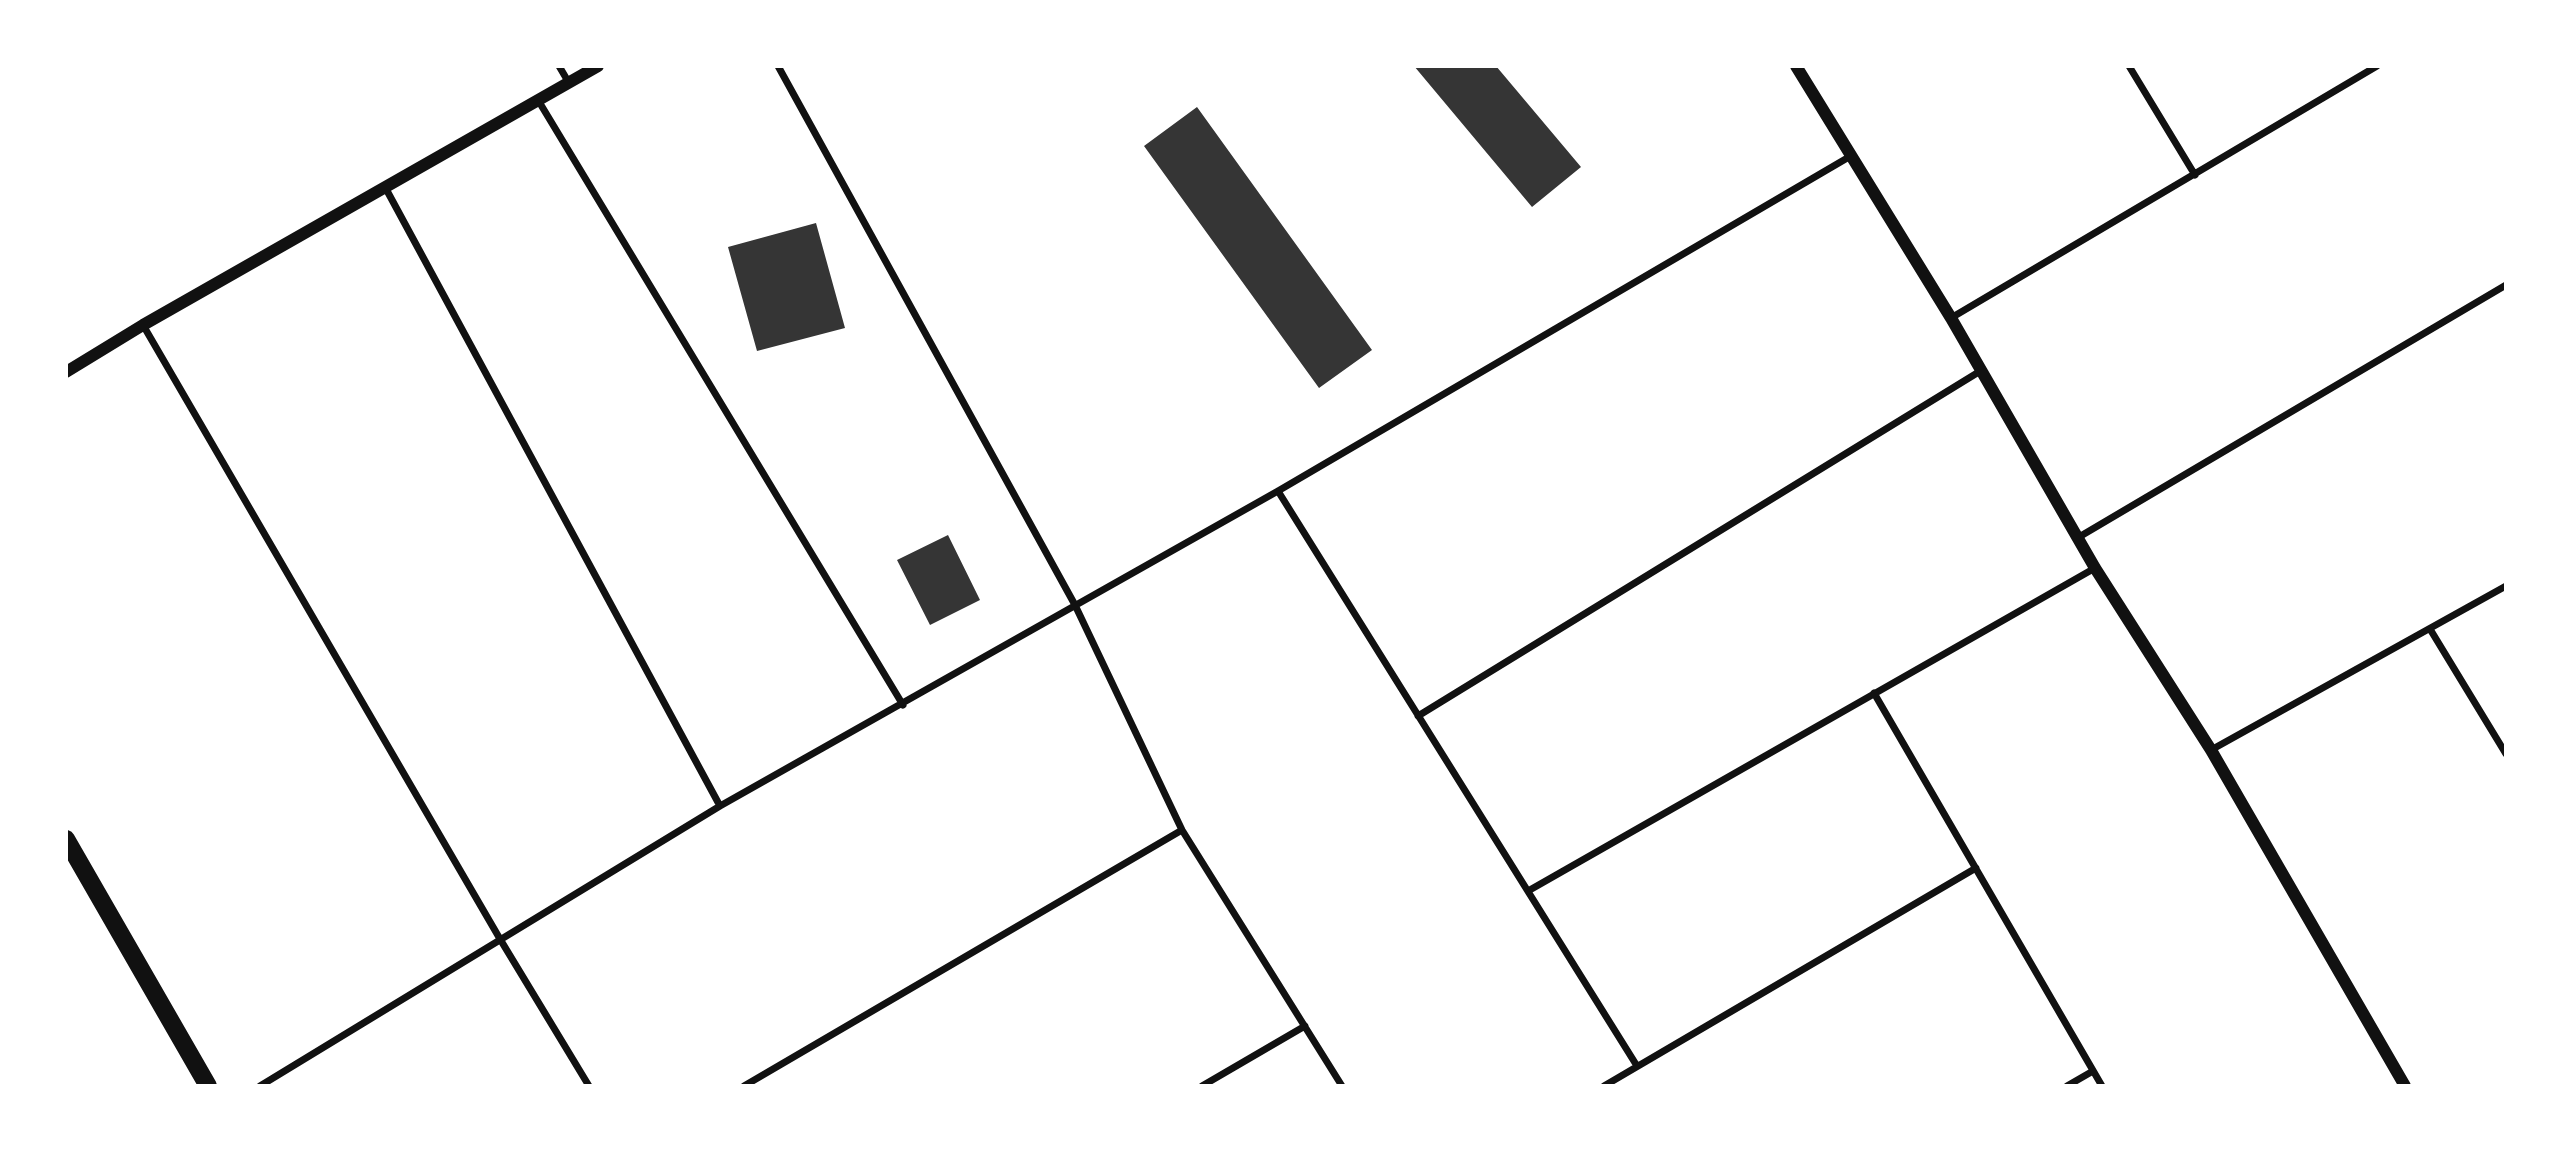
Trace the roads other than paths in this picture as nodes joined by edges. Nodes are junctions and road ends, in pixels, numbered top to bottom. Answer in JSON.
{"nodes":[{"id":1,"x":559,"y":66,"type":"edge"},
{"id":2,"x":598,"y":66,"type":"edge"},
{"id":3,"x":778,"y":66,"type":"edge"},
{"id":4,"x":1796,"y":66,"type":"edge"},
{"id":5,"x":2129,"y":66,"type":"edge"},
{"id":6,"x":2377,"y":66,"type":"edge"},
{"id":7,"x":569,"y":83,"type":"junction"},
{"id":8,"x":537,"y":99,"type":"junction"},
{"id":9,"x":1849,"y":157,"type":"junction"},
{"id":10,"x":2194,"y":175,"type":"junction"},
{"id":11,"x":385,"y":187,"type":"junction"},
{"id":12,"x":2505,"y":285,"type":"edge"},
{"id":13,"x":1951,"y":318,"type":"junction"},
{"id":14,"x":143,"y":325,"type":"junction"},
{"id":15,"x":1982,"y":370,"type":"junction"},
{"id":16,"x":66,"y":372,"type":"edge"},
{"id":17,"x":1278,"y":491,"type":"junction"},
{"id":18,"x":2079,"y":537,"type":"junction"},
{"id":19,"x":2095,"y":568,"type":"junction"},
{"id":20,"x":2505,"y":586,"type":"edge"},
{"id":21,"x":1075,"y":605,"type":"junction"},
{"id":22,"x":2430,"y":629,"type":"junction"},
{"id":23,"x":1874,"y":693,"type":"junction"},
{"id":24,"x":903,"y":705,"type":"junction"},
{"id":25,"x":1418,"y":716,"type":"junction"},
{"id":26,"x":2211,"y":750,"type":"junction"},
{"id":27,"x":2505,"y":754,"type":"edge"},
{"id":28,"x":720,"y":806,"type":"junction"},
{"id":29,"x":1182,"y":830,"type":"junction"},
{"id":30,"x":66,"y":839,"type":"edge"},
{"id":31,"x":1976,"y":868,"type":"junction"},
{"id":32,"x":1528,"y":891,"type":"junction"},
{"id":33,"x":500,"y":939,"type":"junction"},
{"id":34,"x":1305,"y":1026,"type":"junction"},
{"id":35,"x":1637,"y":1066,"type":"junction"},
{"id":36,"x":2094,"y":1071,"type":"junction"},
{"id":37,"x":208,"y":1086,"type":"edge"},
{"id":38,"x":260,"y":1086,"type":"edge"},
{"id":39,"x":589,"y":1086,"type":"edge"},
{"id":40,"x":744,"y":1086,"type":"edge"},
{"id":41,"x":1202,"y":1086,"type":"edge"},
{"id":42,"x":1342,"y":1086,"type":"edge"},
{"id":43,"x":1604,"y":1086,"type":"edge"},
{"id":44,"x":2067,"y":1086,"type":"edge"},
{"id":45,"x":2102,"y":1086,"type":"edge"},
{"id":46,"x":2405,"y":1086,"type":"edge"}],
"edges":[{"from":1,"to":7,"type":"street"},
{"from":2,"to":7,"type":"street"},
{"from":3,"to":21,"type":"street"},
{"from":4,"to":9,"type":"street"},
{"from":5,"to":10,"type":"street"},
{"from":6,"to":10,"type":"street"},
{"from":7,"to":8,"type":"street"},
{"from":8,"to":11,"type":"street"},
{"from":8,"to":24,"type":"street"},
{"from":9,"to":13,"type":"street"},
{"from":9,"to":17,"type":"street"},
{"from":10,"to":13,"type":"street"},
{"from":11,"to":14,"type":"street"},
{"from":11,"to":28,"type":"street"},
{"from":12,"to":18,"type":"street"},
{"from":13,"to":15,"type":"street"},
{"from":14,"to":16,"type":"street"},
{"from":14,"to":33,"type":"street"},
{"from":15,"to":18,"type":"street"},
{"from":15,"to":25,"type":"street"},
{"from":17,"to":21,"type":"street"},
{"from":17,"to":25,"type":"street"},
{"from":18,"to":19,"type":"street"},
{"from":19,"to":23,"type":"street"},
{"from":19,"to":26,"type":"street"},
{"from":20,"to":22,"type":"street"},
{"from":21,"to":24,"type":"street"},
{"from":21,"to":29,"type":"street"},
{"from":22,"to":26,"type":"street"},
{"from":22,"to":27,"type":"street"},
{"from":23,"to":31,"type":"street"},
{"from":23,"to":32,"type":"street"},
{"from":24,"to":28,"type":"street"},
{"from":25,"to":32,"type":"street"},
{"from":26,"to":46,"type":"street"},
{"from":28,"to":33,"type":"street"},
{"from":29,"to":34,"type":"street"},
{"from":29,"to":40,"type":"street"},
{"from":30,"to":37,"type":"main road"},
{"from":31,"to":35,"type":"street"},
{"from":31,"to":36,"type":"street"},
{"from":32,"to":35,"type":"street"},
{"from":33,"to":38,"type":"street"},
{"from":33,"to":39,"type":"street"},
{"from":34,"to":41,"type":"street"},
{"from":34,"to":42,"type":"street"},
{"from":35,"to":43,"type":"street"},
{"from":36,"to":44,"type":"street"},
{"from":36,"to":45,"type":"street"}]}
